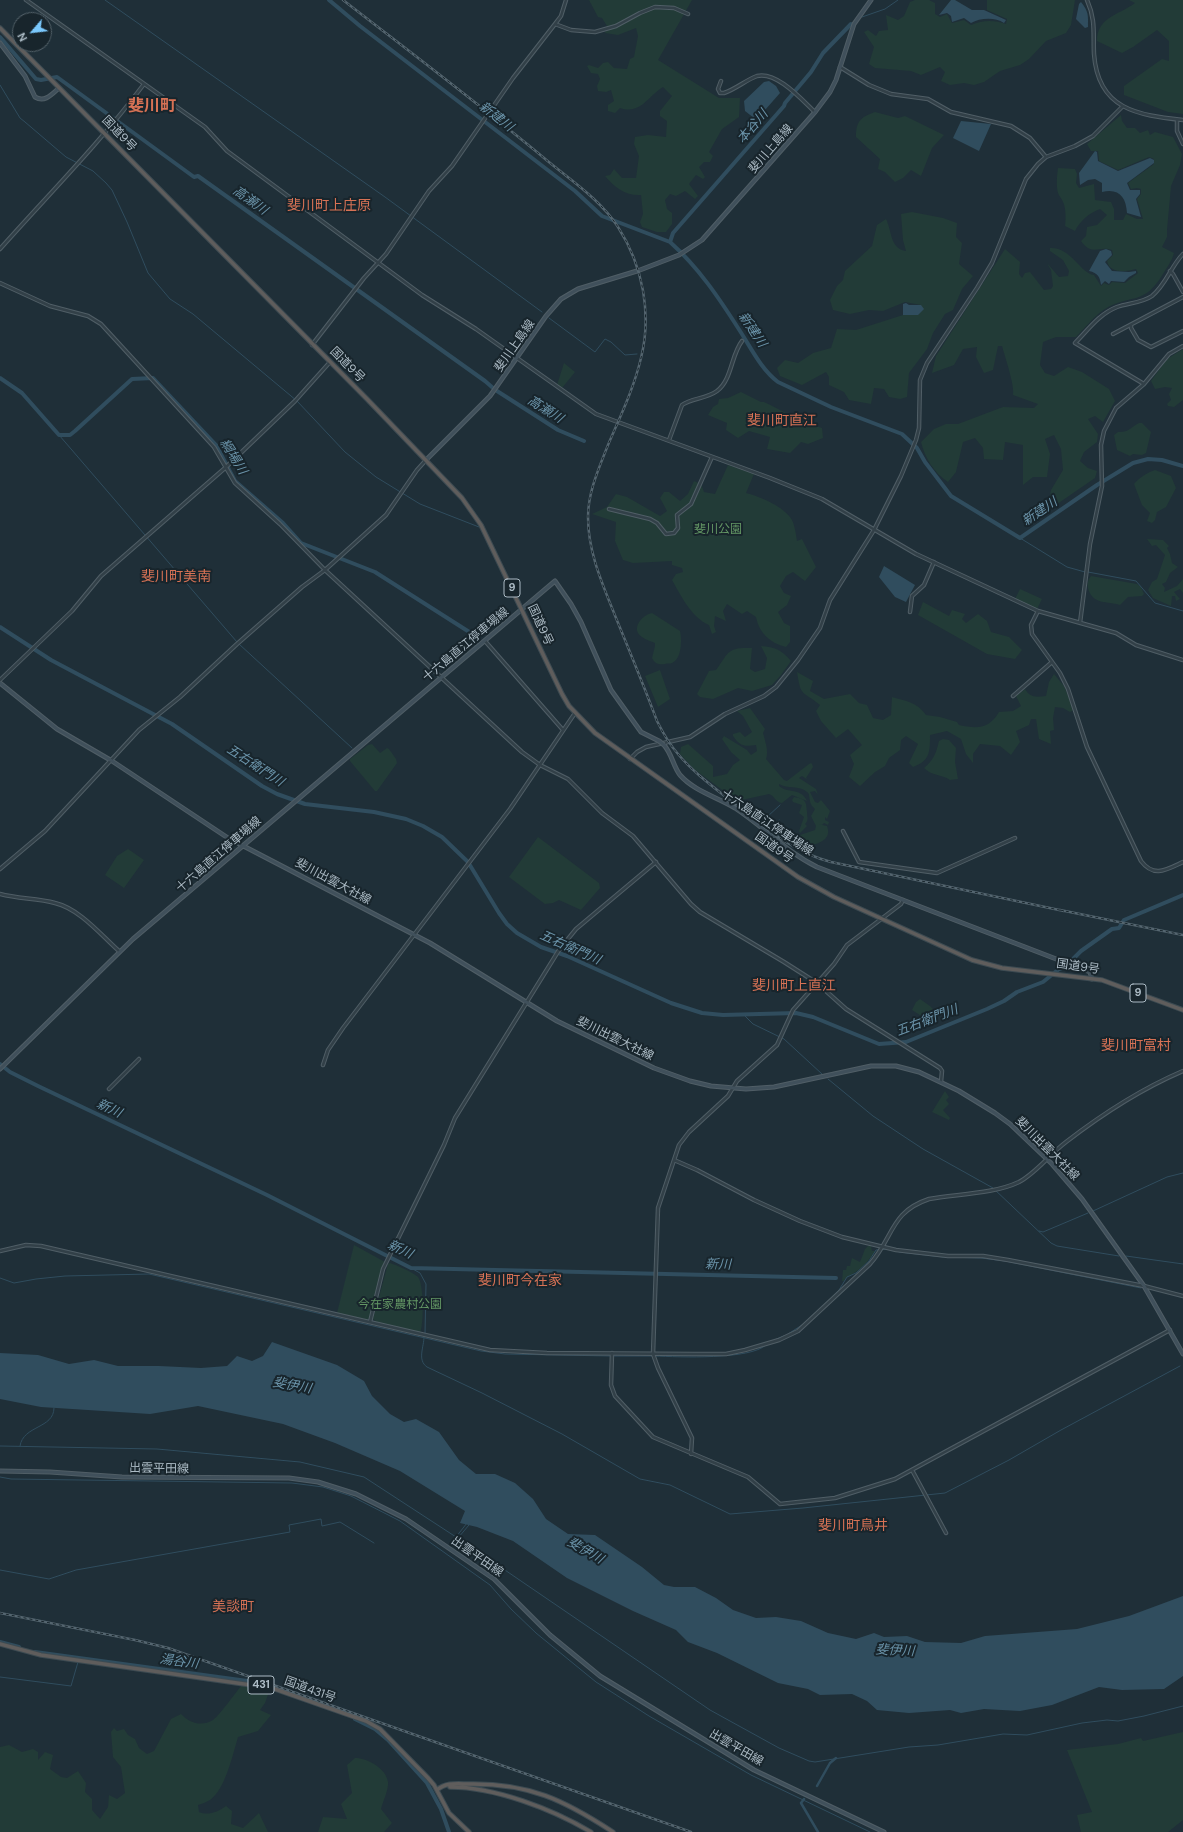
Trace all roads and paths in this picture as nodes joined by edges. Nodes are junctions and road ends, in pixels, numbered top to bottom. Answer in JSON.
{"nodes":[{"id":1,"x":26,"y":0,"type":"edge"},
{"id":2,"x":566,"y":0,"type":"edge"},
{"id":3,"x":871,"y":0,"type":"edge"},
{"id":4,"x":1087,"y":0,"type":"edge"},
{"id":5,"x":688,"y":14,"type":"dead end"},
{"id":6,"x":556,"y":24,"type":"junction"},
{"id":7,"x":0,"y":28,"type":"edge"},
{"id":8,"x":0,"y":43,"type":"edge"},
{"id":9,"x":840,"y":67,"type":"junction"},
{"id":10,"x":721,"y":81,"type":"dead end"},
{"id":11,"x":144,"y":84,"type":"junction"},
{"id":12,"x":59,"y":88,"type":"junction"},
{"id":13,"x":1122,"y":107,"type":"junction"},
{"id":14,"x":815,"y":112,"type":"junction"},
{"id":15,"x":1177,"y":119,"type":"junction"},
{"id":16,"x":1183,"y":120,"type":"edge"},
{"id":17,"x":104,"y":133,"type":"junction"},
{"id":18,"x":1183,"y":144,"type":"edge"},
{"id":19,"x":1046,"y":157,"type":"junction"},
{"id":20,"x":0,"y":249,"type":"edge"},
{"id":21,"x":1183,"y":254,"type":"edge"},
{"id":22,"x":378,"y":262,"type":"junction"},
{"id":23,"x":1170,"y":271,"type":"junction"},
{"id":24,"x":0,"y":283,"type":"edge"},
{"id":25,"x":1183,"y":292,"type":"edge"},
{"id":26,"x":1183,"y":297,"type":"edge"},
{"id":27,"x":1132,"y":324,"type":"junction"},
{"id":28,"x":1183,"y":331,"type":"edge"},
{"id":29,"x":1113,"y":334,"type":"dead end"},
{"id":30,"x":742,"y":341,"type":"dead end"},
{"id":31,"x":312,"y":344,"type":"junction"},
{"id":32,"x":1183,"y":346,"type":"edge"},
{"id":33,"x":517,"y":358,"type":"junction"},
{"id":34,"x":330,"y":362,"type":"junction"},
{"id":35,"x":1144,"y":384,"type":"junction"},
{"id":36,"x":669,"y":440,"type":"junction"},
{"id":37,"x":712,"y":457,"type":"junction"},
{"id":38,"x":426,"y":460,"type":"junction"},
{"id":39,"x":225,"y":468,"type":"junction"},
{"id":40,"x":609,"y":509,"type":"dead end"},
{"id":41,"x":874,"y":530,"type":"junction"},
{"id":42,"x":934,"y":562,"type":"junction"},
{"id":43,"x":325,"y":570,"type":"junction"},
{"id":44,"x":522,"y":610,"type":"junction"},
{"id":45,"x":1038,"y":611,"type":"junction"},
{"id":46,"x":910,"y":612,"type":"dead end"},
{"id":47,"x":1080,"y":623,"type":"junction"},
{"id":48,"x":485,"y":640,"type":"junction"},
{"id":49,"x":1183,"y":660,"type":"edge"},
{"id":50,"x":1052,"y":662,"type":"junction"},
{"id":51,"x":442,"y":678,"type":"junction"},
{"id":52,"x":0,"y":680,"type":"edge"},
{"id":53,"x":0,"y":684,"type":"edge"},
{"id":54,"x":1013,"y":696,"type":"dead end"},
{"id":55,"x":575,"y":713,"type":"junction"},
{"id":56,"x":563,"y":730,"type":"junction"},
{"id":57,"x":629,"y":759,"type":"junction"},
{"id":58,"x":112,"y":760,"type":"junction"},
{"id":59,"x":540,"y":765,"type":"junction"},
{"id":60,"x":843,"y":831,"type":"dead end"},
{"id":61,"x":1015,"y":838,"type":"dead end"},
{"id":62,"x":244,"y":846,"type":"junction"},
{"id":63,"x":656,"y":862,"type":"junction"},
{"id":64,"x":1183,"y":862,"type":"edge"},
{"id":65,"x":0,"y":869,"type":"edge"},
{"id":66,"x":0,"y":894,"type":"edge"},
{"id":67,"x":903,"y":900,"type":"junction"},
{"id":68,"x":881,"y":918,"type":"junction"},
{"id":69,"x":414,"y":934,"type":"junction"},
{"id":70,"x":119,"y":951,"type":"junction"},
{"id":71,"x":1092,"y":978,"type":"junction"},
{"id":72,"x":817,"y":983,"type":"junction"},
{"id":73,"x":526,"y":1002,"type":"junction"},
{"id":74,"x":1183,"y":1010,"type":"edge"},
{"id":75,"x":139,"y":1059,"type":"dead end"},
{"id":76,"x":323,"y":1065,"type":"dead end"},
{"id":77,"x":0,"y":1069,"type":"edge"},
{"id":78,"x":1183,"y":1071,"type":"edge"},
{"id":79,"x":941,"y":1082,"type":"junction"},
{"id":80,"x":732,"y":1088,"type":"junction"},
{"id":81,"x":108,"y":1089,"type":"dead end"},
{"id":82,"x":1047,"y":1158,"type":"junction"},
{"id":83,"x":674,"y":1160,"type":"junction"},
{"id":84,"x":883,"y":1247,"type":"junction"},
{"id":85,"x":0,"y":1251,"type":"edge"},
{"id":86,"x":1144,"y":1286,"type":"junction"},
{"id":87,"x":1183,"y":1296,"type":"edge"},
{"id":88,"x":370,"y":1322,"type":"junction"},
{"id":89,"x":1170,"y":1330,"type":"junction"},
{"id":90,"x":612,"y":1353,"type":"junction"},
{"id":91,"x":653,"y":1354,"type":"junction"},
{"id":92,"x":1183,"y":1354,"type":"edge"},
{"id":93,"x":691,"y":1454,"type":"junction"},
{"id":94,"x":912,"y":1470,"type":"junction"},
{"id":95,"x":0,"y":1471,"type":"edge"},
{"id":96,"x":946,"y":1533,"type":"dead end"},
{"id":97,"x":0,"y":1644,"type":"edge"},
{"id":98,"x":437,"y":1790,"type":"junction"},
{"id":99,"x":469,"y":1832,"type":"edge"},
{"id":100,"x":591,"y":1832,"type":"edge"},
{"id":101,"x":613,"y":1832,"type":"edge"},
{"id":102,"x":884,"y":1832,"type":"edge"}],
"edges":[{"from":1,"to":11,"type":"street"},
{"from":2,"to":6,"type":"street"},
{"from":3,"to":9,"type":"main road","name":"斐川上島線"},
{"from":4,"to":13,"type":"street"},
{"from":5,"to":6,"type":"street"},
{"from":6,"to":22,"type":"street"},
{"from":7,"to":12,"type":"highway","name":"国道9号","number":"9"},
{"from":8,"to":12,"type":"main road"},
{"from":9,"to":14,"type":"main road","name":"斐川上島線"},
{"from":9,"to":19,"type":"street"},
{"from":10,"to":14,"type":"street"},
{"from":11,"to":17,"type":"street"},
{"from":11,"to":22,"type":"street"},
{"from":12,"to":17,"type":"highway","name":"国道9号","number":"9"},
{"from":13,"to":15,"type":"street"},
{"from":13,"to":19,"type":"street"},
{"from":14,"to":33,"type":"main road","name":"斐川上島線"},
{"from":15,"to":16,"type":"street"},
{"from":15,"to":18,"type":"street"},
{"from":17,"to":20,"type":"street"},
{"from":17,"to":31,"type":"highway","name":"国道9号","number":"9"},
{"from":19,"to":41,"type":"street"},
{"from":21,"to":23,"type":"street"},
{"from":22,"to":31,"type":"street"},
{"from":22,"to":33,"type":"street"},
{"from":23,"to":25,"type":"street"},
{"from":23,"to":35,"type":"street"},
{"from":24,"to":39,"type":"street"},
{"from":26,"to":27,"type":"street"},
{"from":27,"to":28,"type":"street"},
{"from":27,"to":29,"type":"street"},
{"from":30,"to":36,"type":"street"},
{"from":31,"to":34,"type":"highway","name":"国道9号","number":"9"},
{"from":32,"to":35,"type":"street"},
{"from":33,"to":36,"type":"street"},
{"from":33,"to":38,"type":"main road","name":"斐川上島線"},
{"from":34,"to":38,"type":"highway","name":"国道9号","number":"9"},
{"from":34,"to":39,"type":"street"},
{"from":35,"to":47,"type":"street"},
{"from":36,"to":37,"type":"street"},
{"from":37,"to":40,"type":"street"},
{"from":37,"to":41,"type":"street"},
{"from":38,"to":43,"type":"street"},
{"from":38,"to":44,"type":"highway","name":"国道9号","number":"9"},
{"from":39,"to":43,"type":"street"},
{"from":39,"to":52,"type":"street"},
{"from":41,"to":42,"type":"street"},
{"from":41,"to":57,"type":"street"},
{"from":42,"to":45,"type":"street"},
{"from":42,"to":46,"type":"street"},
{"from":43,"to":51,"type":"street"},
{"from":43,"to":58,"type":"street"},
{"from":44,"to":48,"type":"main road","name":"十六島直江停車場線"},
{"from":44,"to":55,"type":"highway","name":"国道9号","number":"9"},
{"from":44,"to":67,"type":"main road","name":"十六島直江停車場線","bridge":true},
{"from":45,"to":47,"type":"street"},
{"from":45,"to":50,"type":"street"},
{"from":47,"to":49,"type":"street"},
{"from":48,"to":51,"type":"main road","name":"十六島直江停車場線"},
{"from":48,"to":56,"type":"street"},
{"from":50,"to":54,"type":"street"},
{"from":50,"to":64,"type":"street"},
{"from":51,"to":59,"type":"street"},
{"from":51,"to":62,"type":"main road","name":"十六島直江停車場線"},
{"from":53,"to":58,"type":"main road","name":"斐川出雲大社線"},
{"from":55,"to":56,"type":"street"},
{"from":55,"to":57,"type":"highway","name":"国道9号","number":"9"},
{"from":56,"to":59,"type":"street"},
{"from":57,"to":68,"type":"highway","name":"国道9号","number":"9"},
{"from":58,"to":62,"type":"main road","name":"斐川出雲大社線"},
{"from":58,"to":65,"type":"street"},
{"from":59,"to":63,"type":"street"},
{"from":59,"to":69,"type":"street"},
{"from":60,"to":61,"type":"street"},
{"from":62,"to":69,"type":"main road","name":"斐川出雲大社線"},
{"from":62,"to":70,"type":"main road","name":"十六島直江停車場線"},
{"from":63,"to":72,"type":"street"},
{"from":63,"to":73,"type":"street"},
{"from":66,"to":70,"type":"street"},
{"from":67,"to":68,"type":"street"},
{"from":67,"to":71,"type":"main road","name":"十六島直江停車場線"},
{"from":68,"to":71,"type":"highway","name":"国道9号","number":"9"},
{"from":68,"to":72,"type":"street"},
{"from":69,"to":73,"type":"main road","name":"斐川出雲大社線"},
{"from":69,"to":76,"type":"street"},
{"from":70,"to":77,"type":"main road","name":"十六島直江停車場線"},
{"from":71,"to":74,"type":"highway","name":"国道9号","number":"9"},
{"from":72,"to":79,"type":"street"},
{"from":72,"to":80,"type":"street"},
{"from":73,"to":80,"type":"main road","name":"斐川出雲大社線"},
{"from":73,"to":88,"type":"street"},
{"from":75,"to":81,"type":"street"},
{"from":78,"to":82,"type":"street"},
{"from":79,"to":80,"type":"main road","name":"斐川出雲大社線"},
{"from":79,"to":82,"type":"main road","name":"斐川出雲大社線"},
{"from":80,"to":83,"type":"street"},
{"from":82,"to":84,"type":"street"},
{"from":82,"to":86,"type":"main road","name":"斐川出雲大社線"},
{"from":83,"to":84,"type":"street"},
{"from":83,"to":91,"type":"street"},
{"from":84,"to":86,"type":"street"},
{"from":84,"to":91,"type":"street"},
{"from":85,"to":88,"type":"street"},
{"from":86,"to":87,"type":"street"},
{"from":86,"to":89,"type":"main road","name":"斐川出雲大社線"},
{"from":88,"to":90,"type":"street"},
{"from":89,"to":92,"type":"main road","name":"斐川出雲大社線"},
{"from":89,"to":94,"type":"street"},
{"from":90,"to":91,"type":"street"},
{"from":90,"to":93,"type":"street"},
{"from":91,"to":93,"type":"street"},
{"from":93,"to":94,"type":"street"},
{"from":94,"to":96,"type":"street"},
{"from":95,"to":102,"type":"main road","name":"出雲平田線"},
{"from":97,"to":98,"type":"highway","name":"国道431号","number":"431"},
{"from":98,"to":99,"type":"highway","name":"国道431号","number":"431"},
{"from":98,"to":100,"type":"highway"},
{"from":98,"to":101,"type":"highway"}]}
